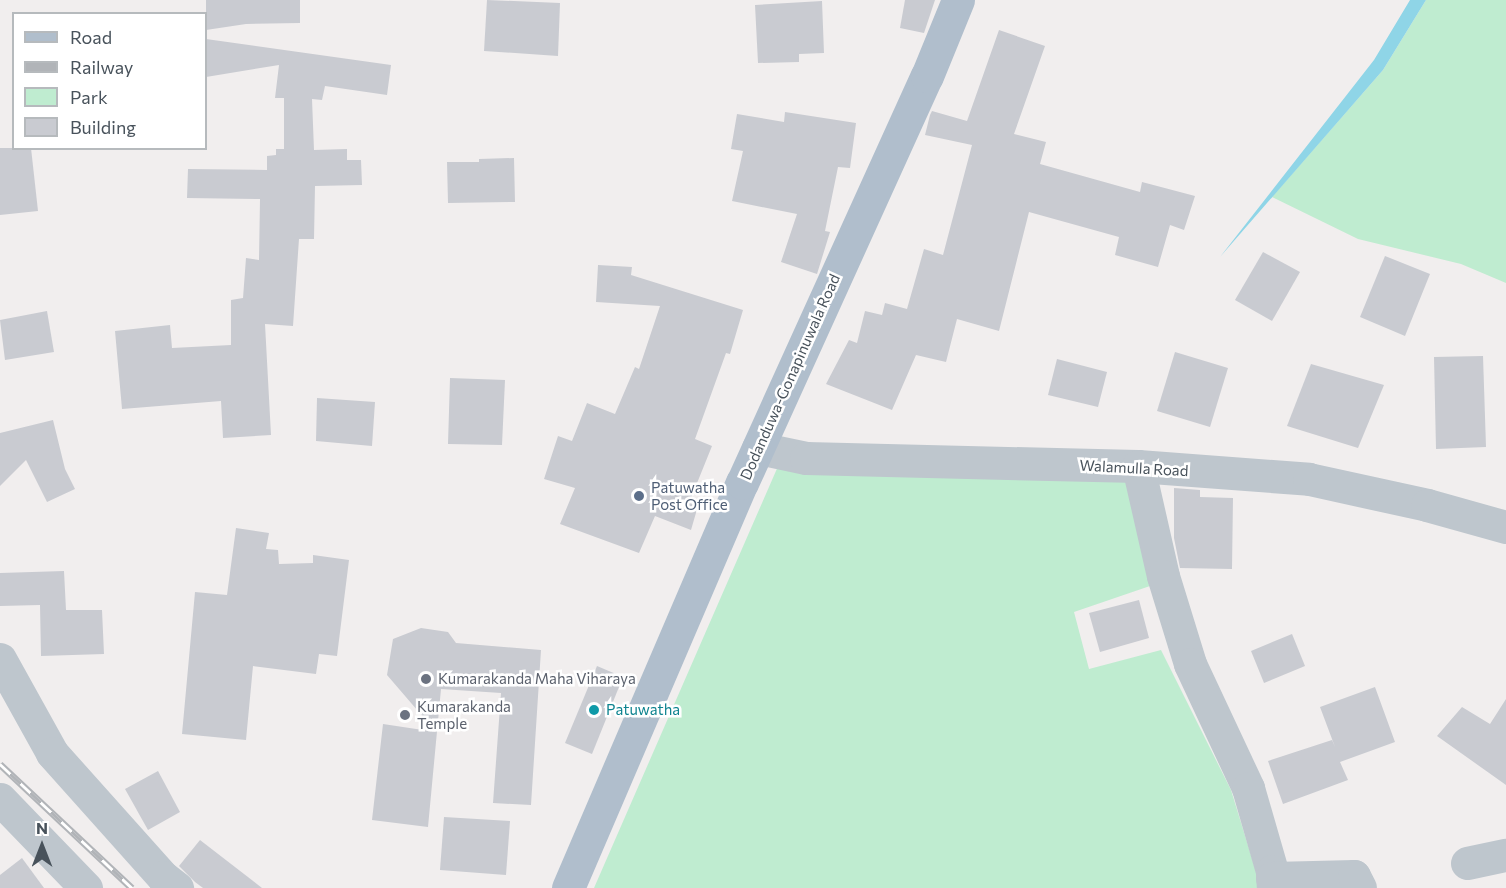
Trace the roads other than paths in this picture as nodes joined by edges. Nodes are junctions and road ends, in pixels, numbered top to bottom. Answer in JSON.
{"nodes":[{"id":1,"x":958,"y":0,"type":"edge"},
{"id":2,"x":758,"y":448,"type":"junction"},
{"id":3,"x":1138,"y":466,"type":"junction"},
{"id":4,"x":1506,"y":527,"type":"edge"},
{"id":5,"x":0,"y":659,"type":"edge"},
{"id":6,"x":0,"y":799,"type":"edge"},
{"id":7,"x":1506,"y":855,"type":"edge"},
{"id":8,"x":1467,"y":863,"type":"dead end"},
{"id":9,"x":1273,"y":883,"type":"edge"},
{"id":10,"x":86,"y":888,"type":"edge"},
{"id":11,"x":177,"y":888,"type":"edge"},
{"id":12,"x":568,"y":888,"type":"edge"},
{"id":13,"x":1360,"y":888,"type":"edge"}],
"edges":[{"from":1,"to":2,"type":"main road","name":"Dodanduwa-Gonapinuwala Road"},
{"from":2,"to":3,"type":"street","name":"Walamulla Road"},
{"from":2,"to":12,"type":"main road","name":"Dodanduwa-Gonapinuwala Road"},
{"from":3,"to":4,"type":"street","name":"Walamulla Road"},
{"from":3,"to":9,"type":"street"},
{"from":5,"to":11,"type":"street"},
{"from":6,"to":10,"type":"street"},
{"from":7,"to":8,"type":"street"},
{"from":9,"to":13,"type":"street"}]}
